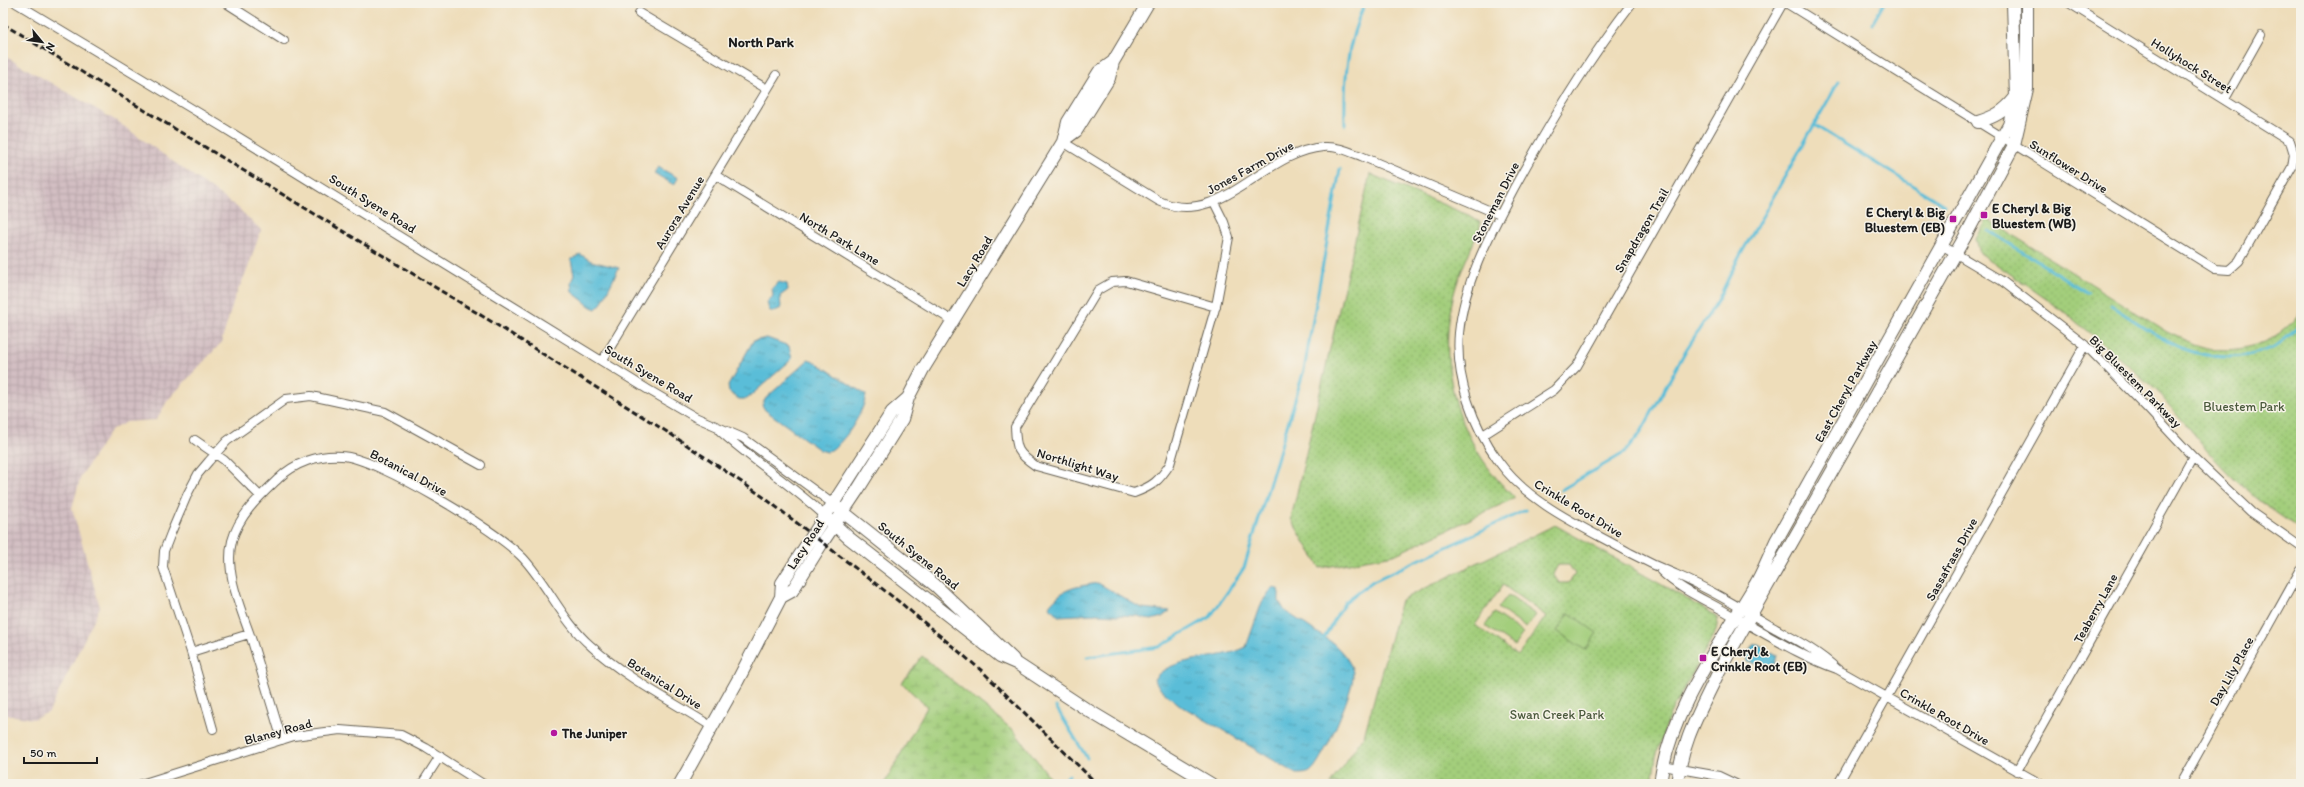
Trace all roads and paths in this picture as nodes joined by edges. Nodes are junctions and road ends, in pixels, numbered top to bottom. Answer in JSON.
{"nodes":[{"id":1,"x":16,"y":3,"type":"edge"},
{"id":2,"x":226,"y":3,"type":"edge"},
{"id":3,"x":1148,"y":3,"type":"edge"},
{"id":4,"x":1632,"y":3,"type":"edge"},
{"id":5,"x":1783,"y":3,"type":"edge"},
{"id":6,"x":1786,"y":3,"type":"edge"},
{"id":7,"x":2013,"y":3,"type":"edge"},
{"id":8,"x":2027,"y":3,"type":"edge"},
{"id":9,"x":2069,"y":3,"type":"edge"},
{"id":10,"x":639,"y":12,"type":"dead end"},
{"id":11,"x":2261,"y":35,"type":"dead end"},
{"id":12,"x":284,"y":40,"type":"dead end"},
{"id":13,"x":776,"y":75,"type":"dead end"},
{"id":14,"x":767,"y":89,"type":"junction"},
{"id":15,"x":2016,"y":97,"type":"junction"},
{"id":16,"x":2225,"y":99,"type":"junction"},
{"id":17,"x":1978,"y":122,"type":"junction"},
{"id":18,"x":2003,"y":138,"type":"junction"},
{"id":19,"x":1064,"y":140,"type":"junction"},
{"id":20,"x":2014,"y":145,"type":"junction"},
{"id":21,"x":2294,"y":154,"type":"joint"},
{"id":22,"x":715,"y":175,"type":"junction"},
{"id":23,"x":1214,"y":202,"type":"junction"},
{"id":24,"x":1500,"y":215,"type":"junction"},
{"id":25,"x":1943,"y":246,"type":"junction"},
{"id":26,"x":1956,"y":253,"type":"junction"},
{"id":27,"x":1216,"y":307,"type":"junction"},
{"id":28,"x":953,"y":321,"type":"junction"},
{"id":29,"x":2085,"y":346,"type":"junction"},
{"id":30,"x":602,"y":361,"type":"junction"},
{"id":31,"x":908,"y":398,"type":"junction"},
{"id":32,"x":716,"y":428,"type":"junction"},
{"id":33,"x":1483,"y":435,"type":"junction"},
{"id":34,"x":195,"y":440,"type":"dead end"},
{"id":35,"x":216,"y":454,"type":"junction"},
{"id":36,"x":2193,"y":457,"type":"junction"},
{"id":37,"x":481,"y":465,"type":"dead end"},
{"id":38,"x":260,"y":496,"type":"junction"},
{"id":39,"x":833,"y":504,"type":"junction"},
{"id":40,"x":843,"y":512,"type":"junction"},
{"id":41,"x":825,"y":516,"type":"junction"},
{"id":42,"x":835,"y":524,"type":"junction"},
{"id":43,"x":2301,"y":547,"type":"edge"},
{"id":44,"x":2301,"y":570,"type":"edge"},
{"id":45,"x":781,"y":597,"type":"junction"},
{"id":46,"x":1738,"y":613,"type":"junction"},
{"id":47,"x":1749,"y":619,"type":"junction"},
{"id":48,"x":250,"y":634,"type":"junction"},
{"id":49,"x":191,"y":652,"type":"junction"},
{"id":50,"x":1016,"y":663,"type":"junction"},
{"id":51,"x":1888,"y":697,"type":"junction"},
{"id":52,"x":711,"y":726,"type":"junction"},
{"id":53,"x":213,"y":729,"type":"dead end"},
{"id":54,"x":282,"y":740,"type":"junction"},
{"id":55,"x":440,"y":756,"type":"junction"},
{"id":56,"x":1663,"y":766,"type":"junction"},
{"id":57,"x":1679,"y":768,"type":"junction"},
{"id":58,"x":2017,"y":771,"type":"junction"},
{"id":59,"x":142,"y":784,"type":"edge"},
{"id":60,"x":422,"y":784,"type":"edge"},
{"id":61,"x":483,"y":784,"type":"edge"},
{"id":62,"x":680,"y":784,"type":"edge"},
{"id":63,"x":1211,"y":784,"type":"edge"},
{"id":64,"x":1660,"y":784,"type":"edge"},
{"id":65,"x":1676,"y":784,"type":"edge"},
{"id":66,"x":1736,"y":784,"type":"edge"},
{"id":67,"x":1838,"y":784,"type":"edge"},
{"id":68,"x":2041,"y":784,"type":"edge"},
{"id":69,"x":2181,"y":784,"type":"edge"}],
"edges":[{"from":1,"to":30,"type":"street","name":"South Syene Road"},
{"from":2,"to":12,"type":"street"},
{"from":3,"to":19,"type":"street","name":"Lacy Road"},
{"from":4,"to":24,"type":"street","name":"Stoneman Drive"},
{"from":5,"to":33,"type":"street","name":"Snapdragon Trail"},
{"from":6,"to":17,"type":"street","name":"Sunflower Drive"},
{"from":7,"to":15,"type":"street","name":"East Cheryl Parkway"},
{"from":8,"to":20,"type":"street"},
{"from":9,"to":16,"type":"street","name":"Hollyhock Street"},
{"from":10,"to":14,"type":"street"},
{"from":11,"to":16,"type":"street"},
{"from":13,"to":14,"type":"street","name":"Aurora Avenue"},
{"from":14,"to":22,"type":"street","name":"Aurora Avenue"},
{"from":15,"to":17,"type":"street"},
{"from":15,"to":18,"type":"street","name":"East Cheryl Parkway"},
{"from":16,"to":21,"type":"street","name":"Hollyhock Street"},
{"from":17,"to":18,"type":"street","name":"Sunflower Drive"},
{"from":18,"to":20,"type":"street","name":"Sunflower Drive"},
{"from":18,"to":25,"type":"street","name":"East Cheryl Parkway"},
{"from":19,"to":23,"type":"street","name":"Jones Farm Drive"},
{"from":19,"to":28,"type":"street","name":"Lacy Road"},
{"from":20,"to":21,"type":"street","name":"Sunflower Drive"},
{"from":20,"to":26,"type":"street"},
{"from":22,"to":28,"type":"street","name":"North Park Lane"},
{"from":22,"to":30,"type":"street","name":"Aurora Avenue"},
{"from":23,"to":24,"type":"street","name":"Jones Farm Drive"},
{"from":23,"to":27,"type":"street","name":"Northlight Way"},
{"from":24,"to":33,"type":"street","name":"Stoneman Drive"},
{"from":25,"to":26,"type":"street","name":"Big Bluestem Parkway"},
{"from":25,"to":46,"type":"street","name":"East Cheryl Parkway"},
{"from":26,"to":29,"type":"street","name":"Big Bluestem Parkway"},
{"from":26,"to":47,"type":"street"},
{"from":27,"to":27,"type":"street","name":"Northlight Way"},
{"from":28,"to":31,"type":"street","name":"Lacy Road"},
{"from":29,"to":36,"type":"street","name":"Big Bluestem Parkway"},
{"from":29,"to":51,"type":"street","name":"Sassafrass Drive"},
{"from":30,"to":32,"type":"street","name":"South Syene Road"},
{"from":31,"to":39,"type":"street","name":"Lacy Road"},
{"from":31,"to":40,"type":"street","name":"Lacy Road"},
{"from":32,"to":39,"type":"street","name":"South Syene Road"},
{"from":32,"to":41,"type":"street","name":"South Syene Road"},
{"from":33,"to":46,"type":"street","name":"Crinkle Root Drive"},
{"from":34,"to":35,"type":"street"},
{"from":35,"to":37,"type":"street"},
{"from":35,"to":38,"type":"street"},
{"from":35,"to":49,"type":"street"},
{"from":36,"to":43,"type":"street","name":"Big Bluestem Parkway"},
{"from":36,"to":58,"type":"street","name":"Teaberry Lane"},
{"from":38,"to":48,"type":"street","name":"Botanical Drive"},
{"from":38,"to":52,"type":"street","name":"Botanical Drive"},
{"from":39,"to":40,"type":"street","name":"South Syene Road"},
{"from":39,"to":41,"type":"street","name":"Lacy Road"},
{"from":40,"to":42,"type":"street","name":"Lacy Road"},
{"from":40,"to":50,"type":"street","name":"South Syene Road"},
{"from":41,"to":42,"type":"street","name":"South Syene Road"},
{"from":41,"to":45,"type":"street","name":"Lacy Road"},
{"from":42,"to":45,"type":"street","name":"Lacy Road"},
{"from":42,"to":50,"type":"street","name":"South Syene Road"},
{"from":44,"to":69,"type":"street","name":"Day Lily Place"},
{"from":45,"to":52,"type":"street","name":"Lacy Road"},
{"from":46,"to":47,"type":"street","name":"Crinkle Root Drive"},
{"from":46,"to":56,"type":"street","name":"East Cheryl Parkway"},
{"from":47,"to":51,"type":"street","name":"Crinkle Root Drive"},
{"from":47,"to":57,"type":"street"},
{"from":48,"to":49,"type":"street"},
{"from":48,"to":54,"type":"street","name":"Botanical Drive"},
{"from":49,"to":53,"type":"street"},
{"from":50,"to":63,"type":"street","name":"South Syene Road"},
{"from":51,"to":58,"type":"street","name":"Crinkle Root Drive"},
{"from":51,"to":67,"type":"street","name":"Sassafrass Drive"},
{"from":52,"to":62,"type":"street","name":"Lacy Road"},
{"from":54,"to":55,"type":"street","name":"Blaney Road"},
{"from":54,"to":59,"type":"street","name":"Blaney Road"},
{"from":55,"to":60,"type":"street"},
{"from":55,"to":61,"type":"street","name":"Blaney Road"},
{"from":56,"to":57,"type":"street"},
{"from":56,"to":64,"type":"street","name":"East Cheryl Parkway"},
{"from":57,"to":65,"type":"street"},
{"from":57,"to":66,"type":"street"},
{"from":58,"to":68,"type":"street","name":"Crinkle Root Drive"}]}
